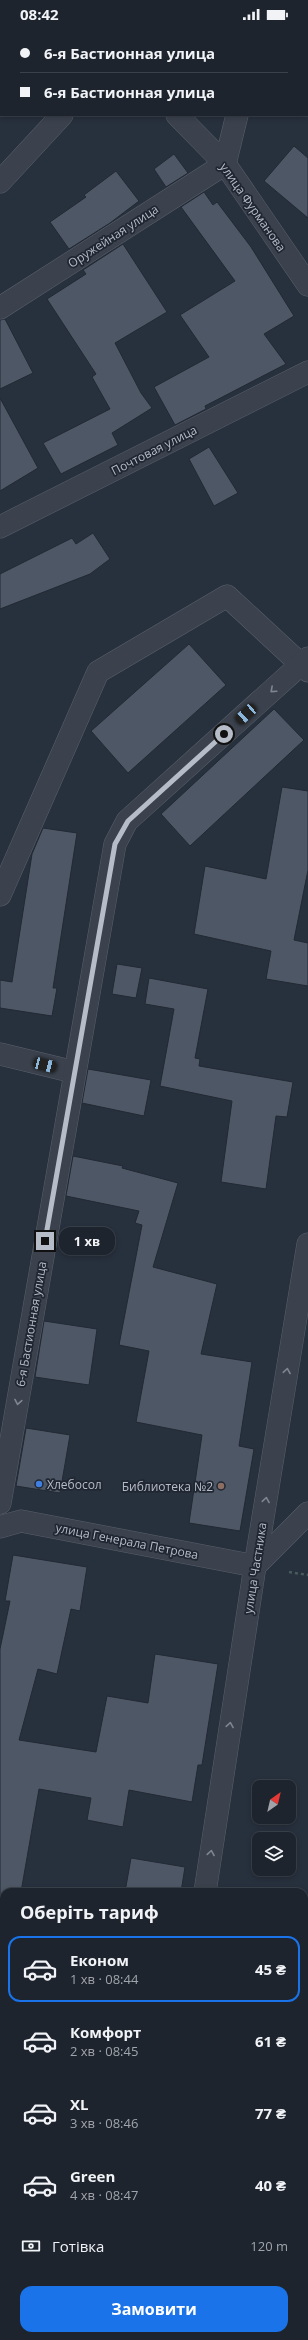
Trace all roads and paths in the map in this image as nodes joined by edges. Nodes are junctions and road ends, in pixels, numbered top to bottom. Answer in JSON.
{"nodes":[{"id":1,"x":61,"y":116,"type":"edge"},
{"id":2,"x":178,"y":116,"type":"edge"},
{"id":3,"x":237,"y":116,"type":"edge"},
{"id":4,"x":225,"y":164,"type":"junction"},
{"id":5,"x":0,"y":182,"type":"edge"},
{"id":6,"x":308,"y":285,"type":"edge"},
{"id":7,"x":0,"y":308,"type":"edge"},
{"id":8,"x":308,"y":372,"type":"edge"},
{"id":9,"x":0,"y":527,"type":"edge"},
{"id":10,"x":306,"y":664,"type":"edge"},
{"id":11,"x":0,"y":895,"type":"edge"},
{"id":12,"x":0,"y":1054,"type":"edge"},
{"id":13,"x":74,"y":1072,"type":"junction"},
{"id":14,"x":308,"y":1244,"type":"edge"},
{"id":15,"x":0,"y":1503,"type":"edge"},
{"id":16,"x":308,"y":1513,"type":"edge"},
{"id":17,"x":0,"y":1527,"type":"edge"},
{"id":18,"x":255,"y":1566,"type":"junction"},
{"id":19,"x":206,"y":1888,"type":"edge"}],
"edges":[{"from":1,"to":5,"type":"street"},
{"from":2,"to":4,"type":"street","name":"улица Фурманова"},
{"from":3,"to":4,"type":"street"},
{"from":4,"to":6,"type":"street","name":"улица Фурманова"},
{"from":4,"to":7,"type":"street","name":"Оружейная улица"},
{"from":8,"to":9,"type":"street","name":"Почтовая улица"},
{"from":10,"to":11,"type":"street"},
{"from":10,"to":13,"type":"street","name":"6-я Бастионная улица","one_way":true},
{"from":12,"to":13,"type":"street"},
{"from":13,"to":15,"type":"street","name":"6-я Бастионная улица","one_way":true},
{"from":18,"to":14,"type":"street","name":"улица Частника","one_way":true},
{"from":16,"to":18,"type":"street"},
{"from":17,"to":18,"type":"street","name":"улица Генерала Петрова"},
{"from":19,"to":18,"type":"street","name":"улица Частника","one_way":true}]}
